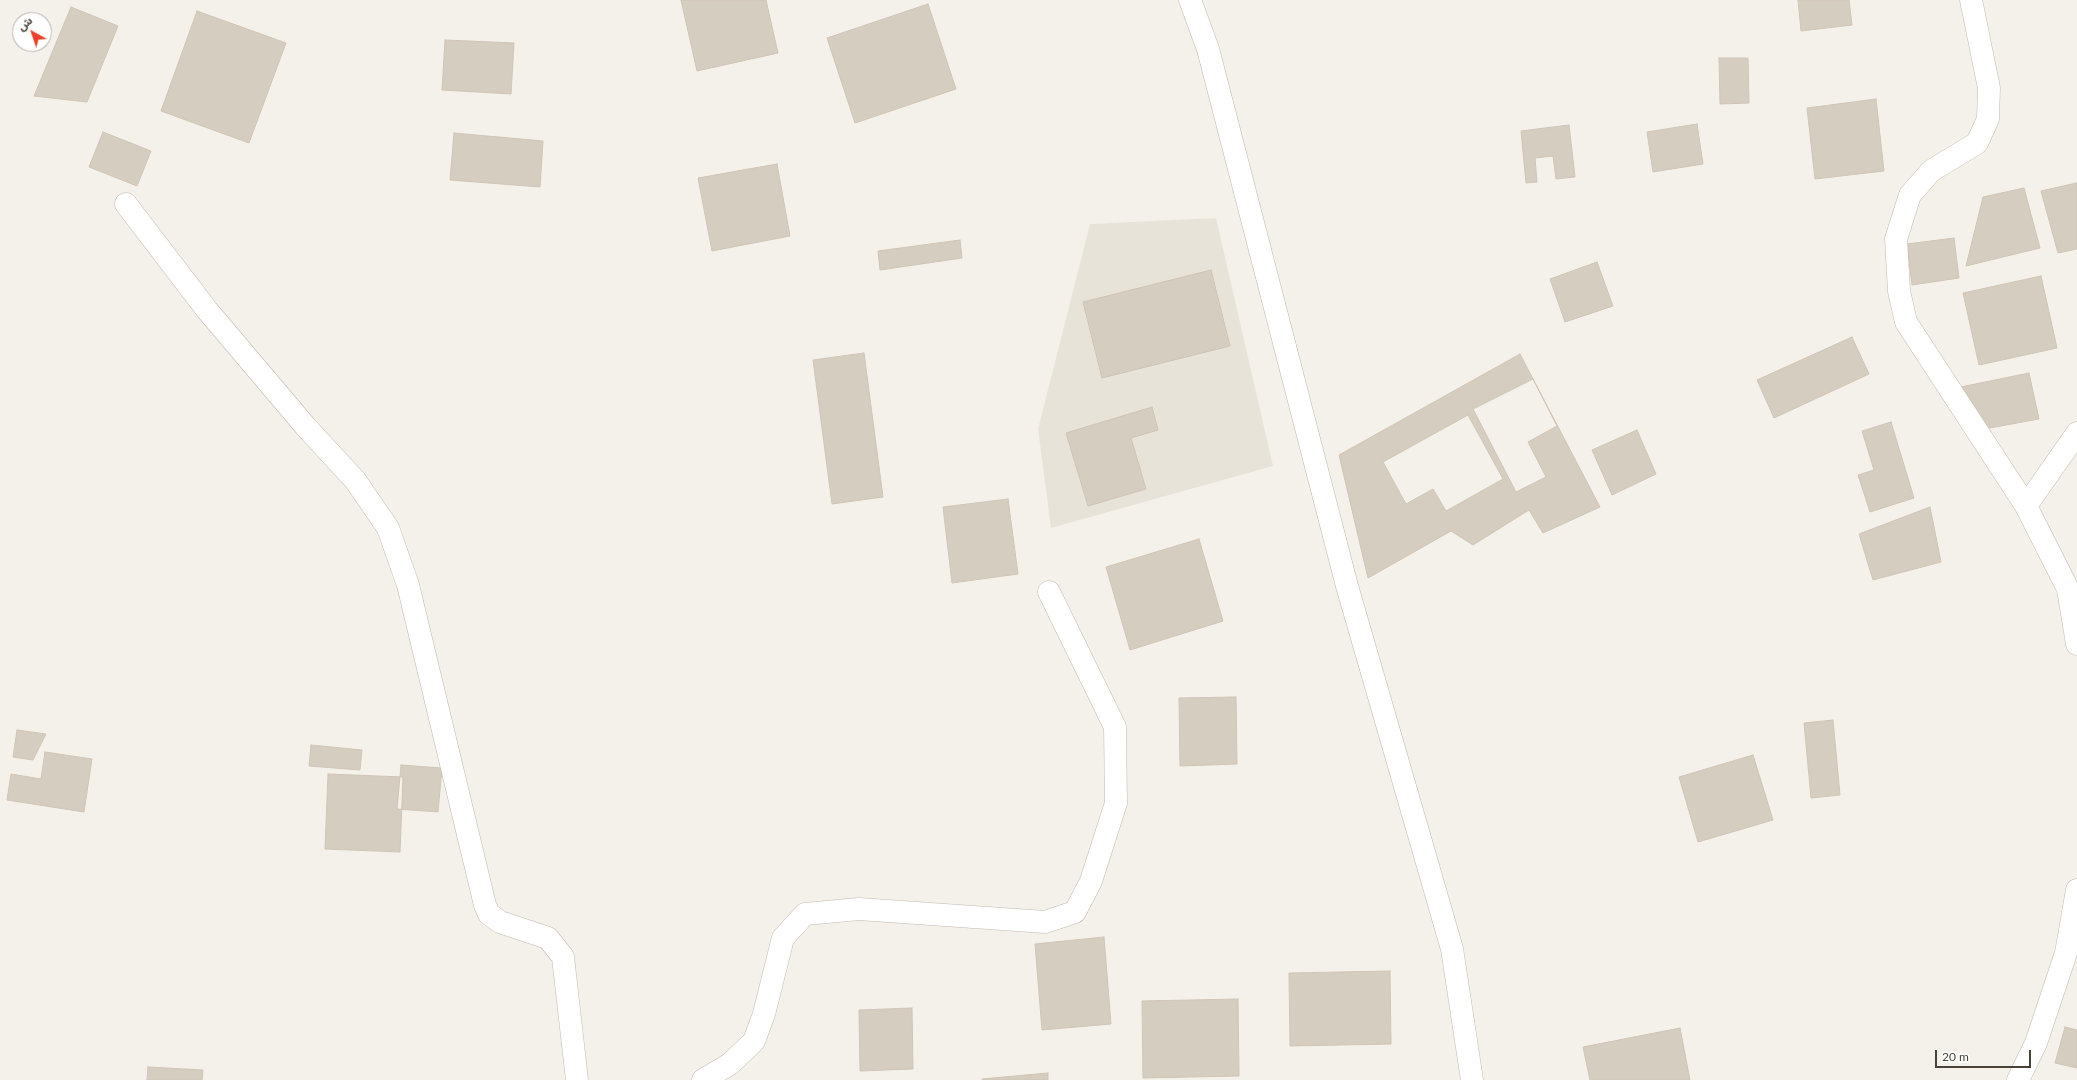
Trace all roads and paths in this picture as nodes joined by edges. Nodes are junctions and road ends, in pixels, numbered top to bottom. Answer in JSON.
{"nodes":[{"id":1,"x":1190,"y":0,"type":"edge"},
{"id":2,"x":1971,"y":0,"type":"edge"},
{"id":3,"x":126,"y":204,"type":"dead end"},
{"id":4,"x":2077,"y":433,"type":"edge"},
{"id":5,"x":2026,"y":506,"type":"junction"},
{"id":6,"x":2072,"y":588,"type":"edge"},
{"id":7,"x":1049,"y":592,"type":"dead end"},
{"id":8,"x":2077,"y":644,"type":"edge"},
{"id":9,"x":2077,"y":890,"type":"edge"},
{"id":10,"x":577,"y":1080,"type":"edge"},
{"id":11,"x":703,"y":1080,"type":"edge"},
{"id":12,"x":1472,"y":1080,"type":"edge"},
{"id":13,"x":2018,"y":1080,"type":"edge"}],
"edges":[{"from":1,"to":12,"type":"street"},
{"from":2,"to":5,"type":"street"},
{"from":3,"to":10,"type":"street"},
{"from":4,"to":5,"type":"street"},
{"from":5,"to":6,"type":"street"},
{"from":6,"to":8,"type":"street"},
{"from":7,"to":11,"type":"street"},
{"from":9,"to":13,"type":"street"}]}
